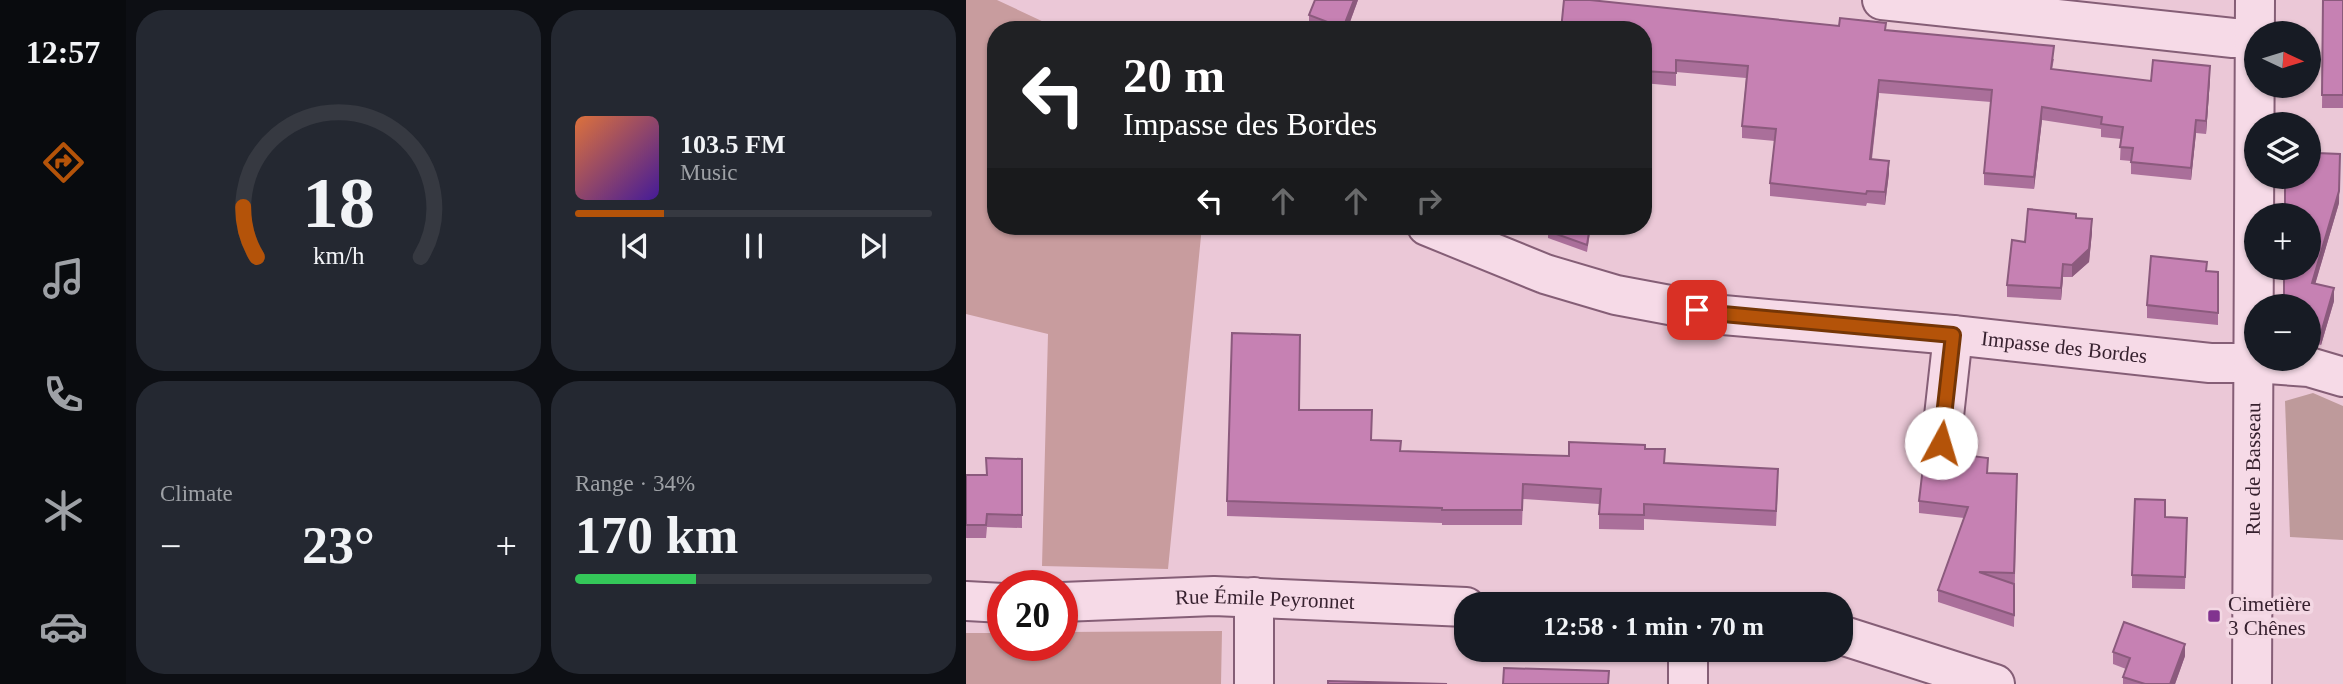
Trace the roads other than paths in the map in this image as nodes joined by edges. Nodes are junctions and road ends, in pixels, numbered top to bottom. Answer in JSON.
{"nodes":[{"id":1,"x":1882,"y":0,"type":"edge"},
{"id":2,"x":2255,"y":0,"type":"edge"},
{"id":3,"x":2254,"y":21,"type":"edge"},
{"id":4,"x":2244,"y":38,"type":"edge"},
{"id":5,"x":2254,"y":98,"type":"edge"},
{"id":6,"x":1449,"y":235,"type":"edge"},
{"id":7,"x":2254,"y":294,"type":"edge"},
{"id":8,"x":1953,"y":335,"type":"junction"},
{"id":9,"x":2244,"y":363,"type":"edge"},
{"id":10,"x":2254,"y":371,"type":"edge"},
{"id":11,"x":2321,"y":371,"type":"edge"},
{"id":12,"x":2343,"y":377,"type":"edge"},
{"id":13,"x":1941,"y":443,"type":"dead end"},
{"id":14,"x":1254,"y":597,"type":"junction"},
{"id":15,"x":966,"y":601,"type":"edge"},
{"id":16,"x":1078,"y":601,"type":"edge"},
{"id":17,"x":987,"y":602,"type":"edge"},
{"id":18,"x":1454,"y":606,"type":"edge"},
{"id":19,"x":1853,"y":639,"type":"edge"},
{"id":20,"x":1688,"y":662,"type":"edge"},
{"id":21,"x":1254,"y":684,"type":"edge"},
{"id":22,"x":1688,"y":684,"type":"edge"},
{"id":23,"x":1995,"y":684,"type":"edge"},
{"id":24,"x":2252,"y":684,"type":"edge"}],
"edges":[{"from":1,"to":4,"type":"street"},
{"from":2,"to":3,"type":"street","name":"Rue de Basseau"},
{"from":5,"to":7,"type":"street","name":"Rue de Basseau"},
{"from":6,"to":8,"type":"street","name":"Impasse des Bordes"},
{"from":8,"to":9,"type":"street","name":"Impasse des Bordes"},
{"from":8,"to":13,"type":"street"},
{"from":10,"to":24,"type":"street","name":"Rue de Basseau"},
{"from":11,"to":12,"type":"street","name":"Impasse des Bordes"},
{"from":14,"to":16,"type":"street","name":"Rue Émile Peyronnet"},
{"from":14,"to":18,"type":"street","name":"Rue Émile Peyronnet"},
{"from":14,"to":21,"type":"street"},
{"from":15,"to":17,"type":"street"},
{"from":19,"to":23,"type":"street"},
{"from":20,"to":22,"type":"street"}]}
